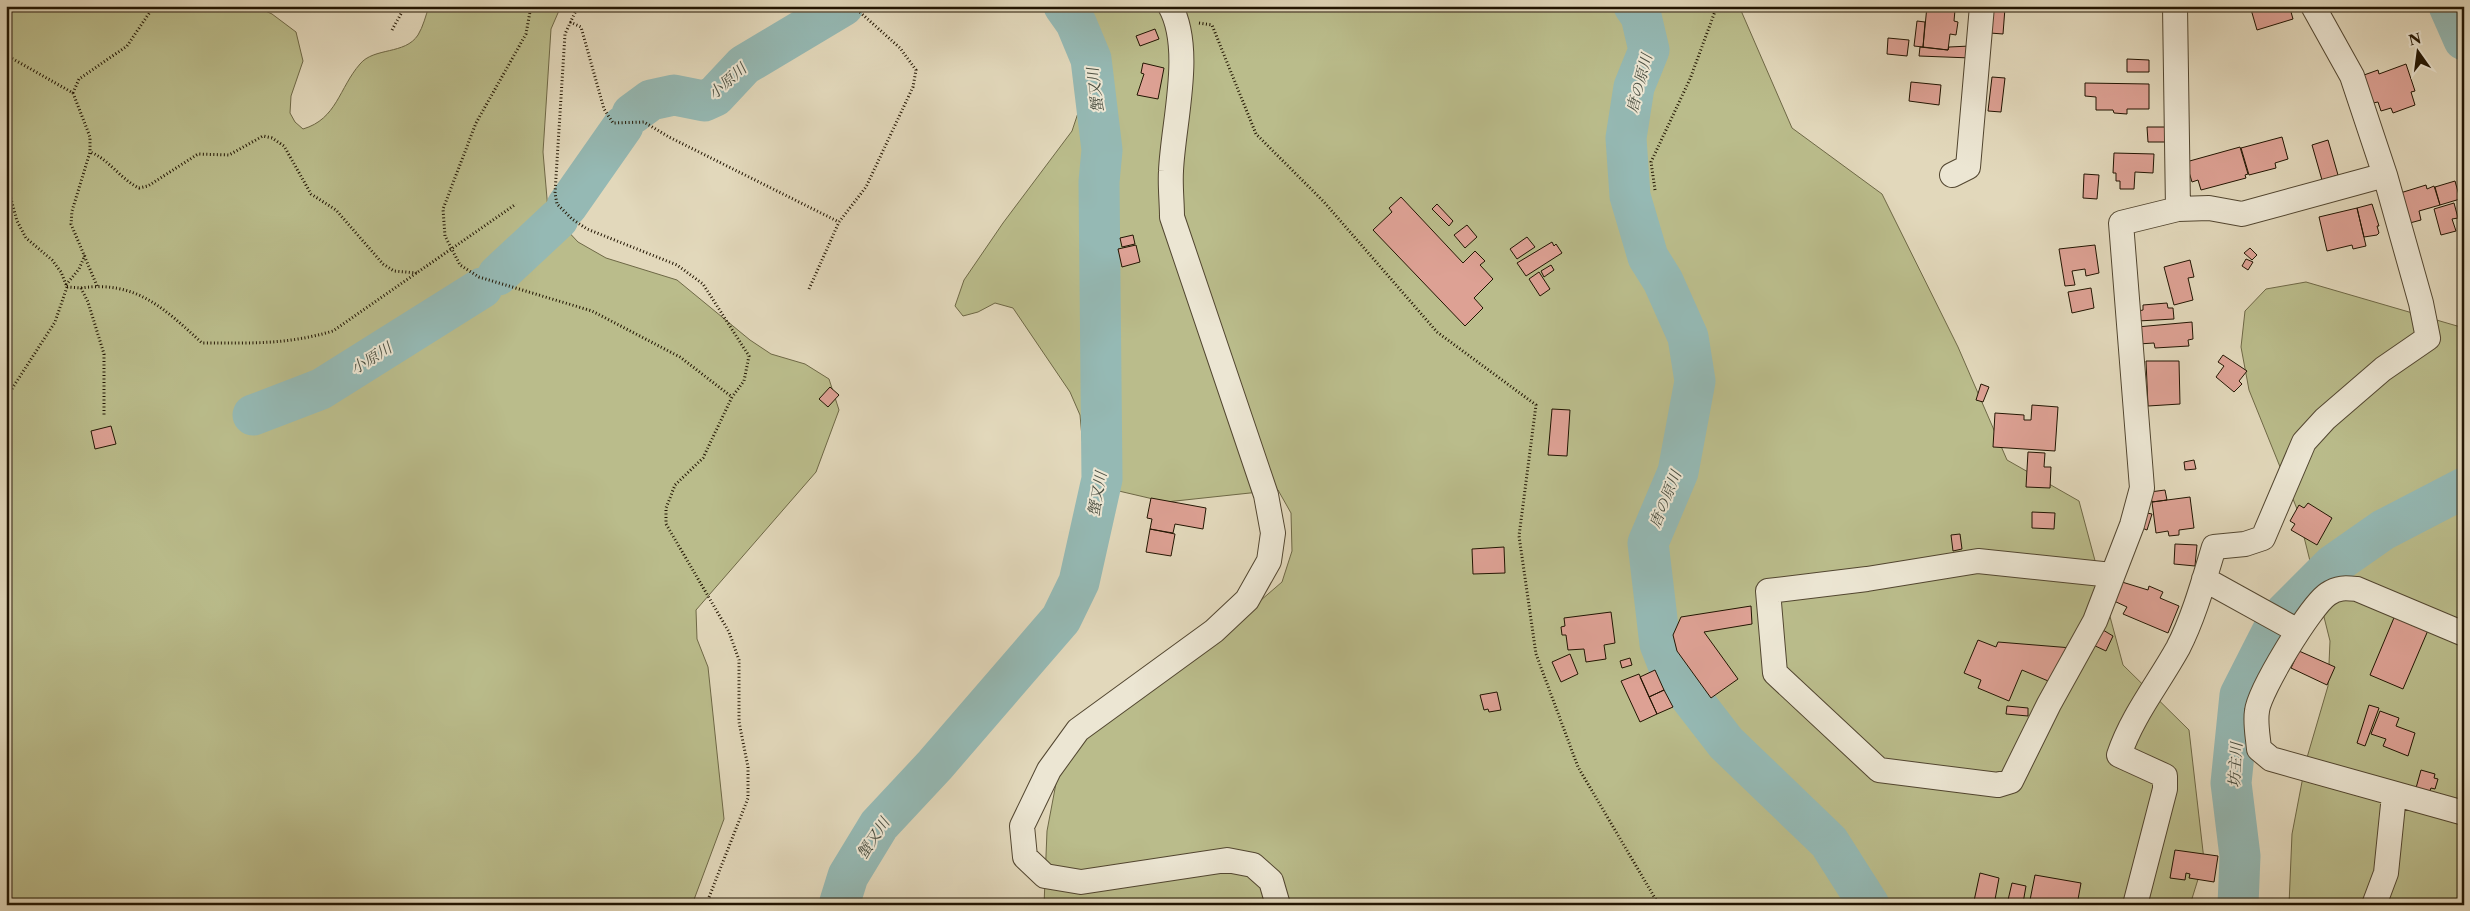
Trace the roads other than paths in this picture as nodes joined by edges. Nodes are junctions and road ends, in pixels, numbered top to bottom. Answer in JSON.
{"nodes":[{"id":1,"x":1982,"y":6,"type":"edge"},
{"id":2,"x":2175,"y":6,"type":"edge"},
{"id":3,"x":2312,"y":6,"type":"edge"},
{"id":4,"x":1173,"y":12,"type":"edge"},
{"id":5,"x":1952,"y":175,"type":"dead end"},
{"id":6,"x":2385,"y":175,"type":"junction"},
{"id":7,"x":2178,"y":208,"type":"junction"},
{"id":8,"x":2112,"y":575,"type":"junction"},
{"id":9,"x":2204,"y":579,"type":"junction"},
{"id":10,"x":2298,"y":630,"type":"junction"},
{"id":11,"x":2464,"y":634,"type":"edge"},
{"id":12,"x":2394,"y":795,"type":"junction"},
{"id":13,"x":2464,"y":813,"type":"edge"},
{"id":14,"x":1278,"y":905,"type":"edge"},
{"id":15,"x":2134,"y":905,"type":"edge"},
{"id":16,"x":2374,"y":905,"type":"edge"}],
"edges":[{"from":1,"to":5,"type":"street"},
{"from":2,"to":7,"type":"street"},
{"from":3,"to":6,"type":"street"},
{"from":4,"to":14,"type":"street"},
{"from":6,"to":7,"type":"street"},
{"from":6,"to":9,"type":"street"},
{"from":7,"to":8,"type":"street"},
{"from":8,"to":8,"type":"street"},
{"from":9,"to":10,"type":"street"},
{"from":9,"to":15,"type":"street"},
{"from":10,"to":11,"type":"street"},
{"from":10,"to":12,"type":"street"},
{"from":12,"to":13,"type":"street"},
{"from":12,"to":16,"type":"street"}]}
